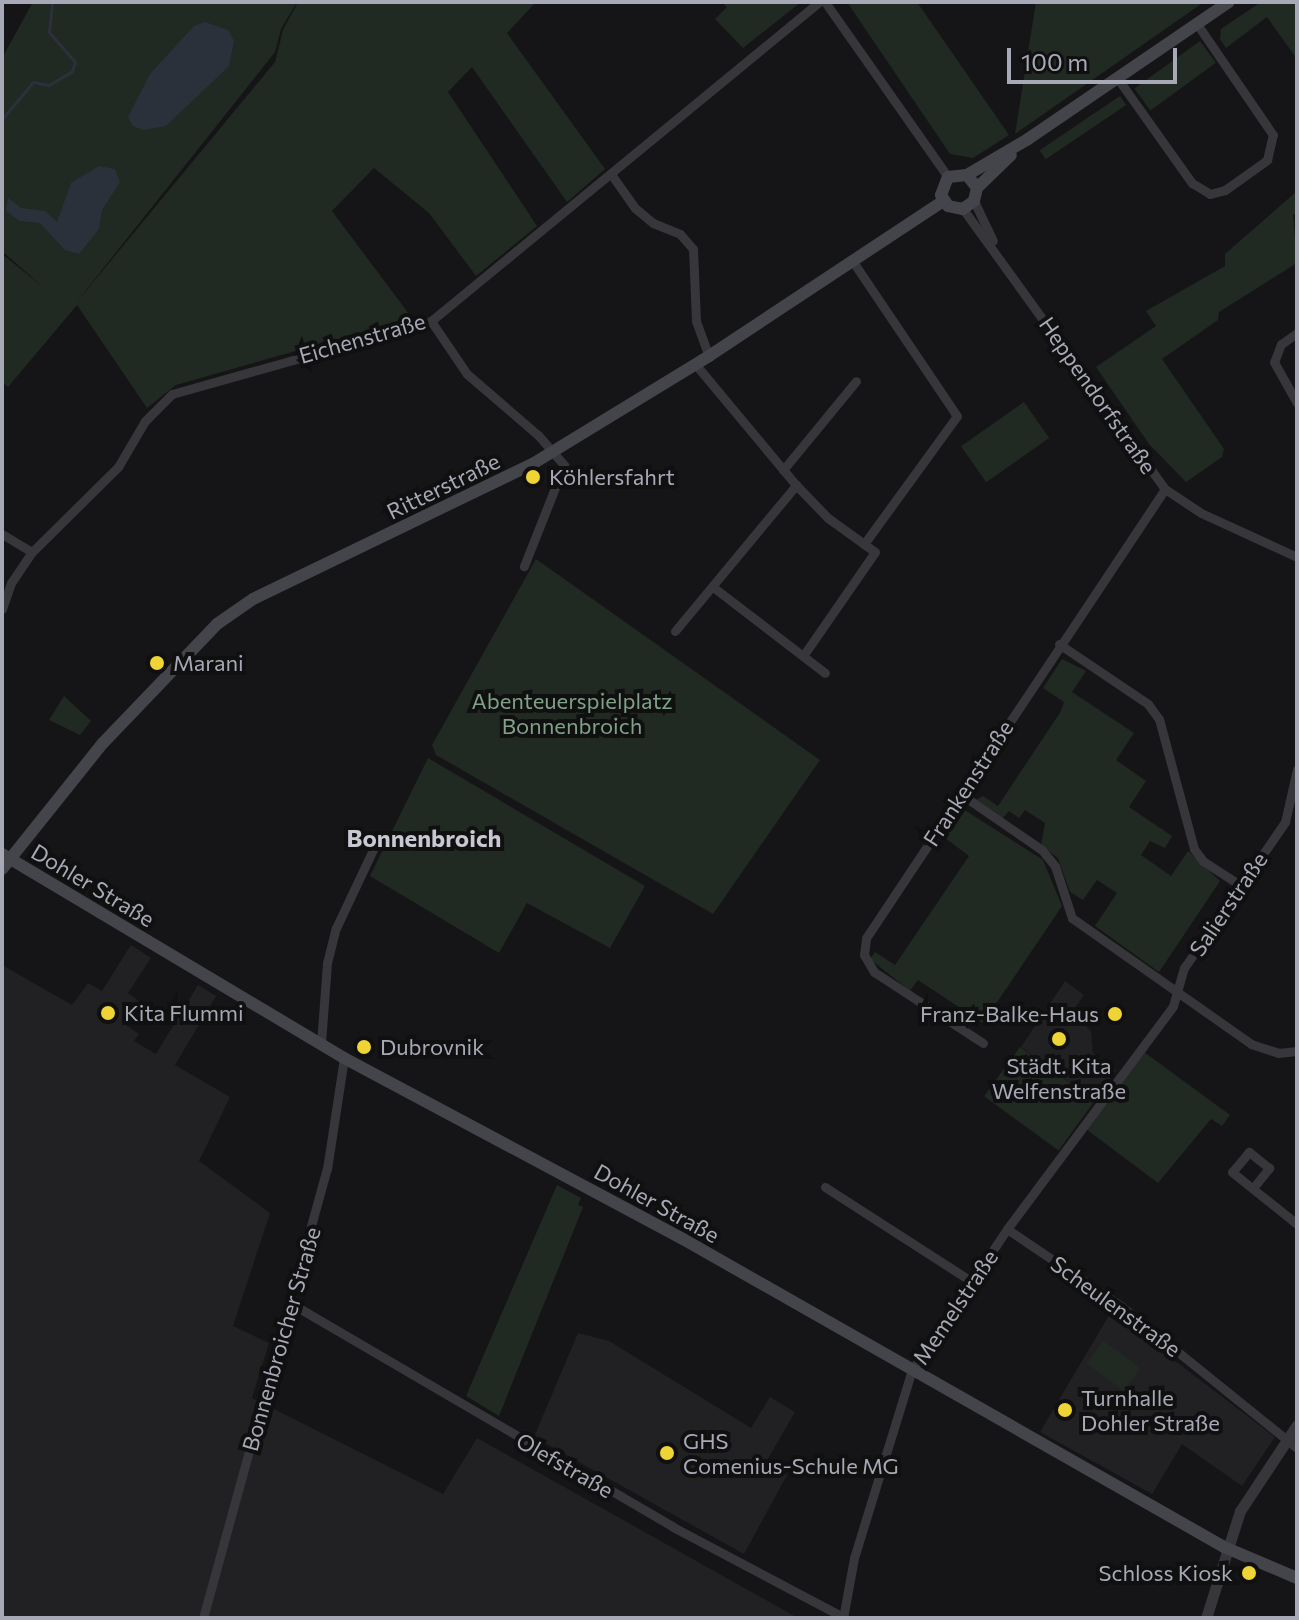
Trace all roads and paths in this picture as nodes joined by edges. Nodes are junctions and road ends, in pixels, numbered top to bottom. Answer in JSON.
{"nodes":[{"id":1,"x":819,"y":2,"type":"edge"},
{"id":2,"x":825,"y":2,"type":"edge"},
{"id":3,"x":1229,"y":2,"type":"edge"},
{"id":4,"x":1197,"y":24,"type":"junction"},
{"id":5,"x":1118,"y":79,"type":"junction"},
{"id":6,"x":1028,"y":139,"type":"junction"},
{"id":7,"x":611,"y":174,"type":"junction"},
{"id":8,"x":967,"y":175,"type":"junction"},
{"id":9,"x":948,"y":177,"type":"junction"},
{"id":10,"x":975,"y":195,"type":"junction"},
{"id":11,"x":943,"y":201,"type":"junction"},
{"id":12,"x":963,"y":209,"type":"junction"},
{"id":13,"x":1001,"y":258,"type":"junction"},
{"id":14,"x":853,"y":262,"type":"junction"},
{"id":15,"x":431,"y":321,"type":"junction"},
{"id":16,"x":1297,"y":333,"type":"edge"},
{"id":17,"x":709,"y":356,"type":"junction"},
{"id":18,"x":696,"y":365,"type":"junction"},
{"id":19,"x":856,"y":381,"type":"dead end"},
{"id":20,"x":1297,"y":403,"type":"edge"},
{"id":21,"x":554,"y":451,"type":"junction"},
{"id":22,"x":783,"y":470,"type":"junction"},
{"id":23,"x":796,"y":485,"type":"junction"},
{"id":24,"x":1165,"y":489,"type":"junction"},
{"id":25,"x":2,"y":534,"type":"edge"},
{"id":26,"x":864,"y":544,"type":"junction"},
{"id":27,"x":32,"y":552,"type":"junction"},
{"id":28,"x":1297,"y":557,"type":"edge"},
{"id":29,"x":524,"y":566,"type":"dead end"},
{"id":30,"x":713,"y":587,"type":"junction"},
{"id":31,"x":2,"y":609,"type":"edge"},
{"id":32,"x":675,"y":631,"type":"dead end"},
{"id":33,"x":1059,"y":644,"type":"junction"},
{"id":34,"x":803,"y":656,"type":"junction"},
{"id":35,"x":825,"y":673,"type":"dead end"},
{"id":36,"x":1297,"y":769,"type":"edge"},
{"id":37,"x":962,"y":795,"type":"junction"},
{"id":38,"x":379,"y":837,"type":"dead end"},
{"id":39,"x":4,"y":860,"type":"edge"},
{"id":40,"x":1240,"y":885,"type":"junction"},
{"id":41,"x":1178,"y":993,"type":"junction"},
{"id":42,"x":321,"y":1043,"type":"junction"},
{"id":43,"x":983,"y":1043,"type":"dead end"},
{"id":44,"x":1297,"y":1052,"type":"edge"},
{"id":45,"x":344,"y":1058,"type":"junction"},
{"id":46,"x":825,"y":1187,"type":"dead end"},
{"id":47,"x":1253,"y":1188,"type":"dead end"},
{"id":48,"x":1297,"y":1224,"type":"edge"},
{"id":49,"x":1007,"y":1229,"type":"junction"},
{"id":50,"x":971,"y":1281,"type":"junction"},
{"id":51,"x":292,"y":1304,"type":"junction"},
{"id":52,"x":912,"y":1370,"type":"junction"},
{"id":53,"x":1297,"y":1425,"type":"edge"},
{"id":54,"x":1286,"y":1438,"type":"junction"},
{"id":55,"x":1297,"y":1448,"type":"edge"},
{"id":56,"x":1224,"y":1547,"type":"junction"},
{"id":57,"x":1297,"y":1578,"type":"edge"},
{"id":58,"x":843,"y":1617,"type":"edge"},
{"id":59,"x":203,"y":1618,"type":"edge"},
{"id":60,"x":1206,"y":1618,"type":"edge"}],
"edges":[{"from":1,"to":7,"type":"street","name":"Eichenstraße"},
{"from":2,"to":9,"type":"street"},
{"from":3,"to":4,"type":"main road"},
{"from":4,"to":5,"type":"main road"},
{"from":4,"to":5,"type":"street"},
{"from":5,"to":6,"type":"main road"},
{"from":6,"to":8,"type":"main road"},
{"from":6,"to":10,"type":"main road"},
{"from":7,"to":15,"type":"street","name":"Eichenstraße"},
{"from":7,"to":17,"type":"street"},
{"from":8,"to":9,"type":"main road"},
{"from":8,"to":10,"type":"main road"},
{"from":9,"to":11,"type":"main road"},
{"from":10,"to":12,"type":"main road"},
{"from":10,"to":13,"type":"street","name":"Heppendorfstraße"},
{"from":11,"to":12,"type":"main road"},
{"from":11,"to":14,"type":"main road","name":"Ritterstraße"},
{"from":12,"to":13,"type":"street","name":"Heppendorfstraße"},
{"from":13,"to":24,"type":"street","name":"Heppendorfstraße"},
{"from":14,"to":17,"type":"main road","name":"Ritterstraße"},
{"from":14,"to":26,"type":"street"},
{"from":15,"to":21,"type":"street"},
{"from":15,"to":27,"type":"street","name":"Eichenstraße"},
{"from":16,"to":20,"type":"street"},
{"from":17,"to":18,"type":"main road","name":"Ritterstraße"},
{"from":18,"to":21,"type":"main road","name":"Ritterstraße"},
{"from":18,"to":22,"type":"street"},
{"from":19,"to":22,"type":"street"},
{"from":21,"to":29,"type":"street"},
{"from":21,"to":39,"type":"main road","name":"Ritterstraße"},
{"from":22,"to":23,"type":"street"},
{"from":23,"to":26,"type":"street"},
{"from":23,"to":30,"type":"street"},
{"from":24,"to":28,"type":"street","name":"Heppendorfstraße"},
{"from":24,"to":33,"type":"street","name":"Frankenstraße"},
{"from":25,"to":27,"type":"street"},
{"from":26,"to":34,"type":"street"},
{"from":27,"to":31,"type":"street","name":"Eichenstraße"},
{"from":30,"to":32,"type":"street"},
{"from":30,"to":34,"type":"street"},
{"from":33,"to":37,"type":"street","name":"Frankenstraße"},
{"from":33,"to":40,"type":"street"},
{"from":34,"to":35,"type":"street"},
{"from":36,"to":40,"type":"street","name":"Salierstraße"},
{"from":37,"to":41,"type":"street"},
{"from":37,"to":43,"type":"street","name":"Frankenstraße"},
{"from":38,"to":42,"type":"street"},
{"from":39,"to":42,"type":"main road","name":"Dohler Straße"},
{"from":40,"to":41,"type":"street","name":"Salierstraße"},
{"from":41,"to":44,"type":"street"},
{"from":41,"to":49,"type":"street","name":"Salierstraße"},
{"from":42,"to":45,"type":"main road","name":"Dohler Straße"},
{"from":45,"to":51,"type":"street","name":"Bonnenbroicher Straße"},
{"from":45,"to":52,"type":"main road","name":"Dohler Straße"},
{"from":46,"to":50,"type":"street"},
{"from":47,"to":48,"type":"street"},
{"from":49,"to":50,"type":"street","name":"Memelstraße"},
{"from":49,"to":54,"type":"street","name":"Scheulenstraße"},
{"from":50,"to":52,"type":"street","name":"Memelstraße"},
{"from":51,"to":58,"type":"street","name":"Olefstraße"},
{"from":51,"to":59,"type":"street","name":"Bonnenbroicher Straße"},
{"from":52,"to":56,"type":"main road","name":"Dohler Straße"},
{"from":52,"to":58,"type":"street","name":"Memelstraße"},
{"from":53,"to":54,"type":"street"},
{"from":54,"to":55,"type":"street","name":"Scheulenstraße"},
{"from":54,"to":56,"type":"street"},
{"from":56,"to":57,"type":"main road","name":"Dohler Straße"},
{"from":56,"to":60,"type":"street"}]}
